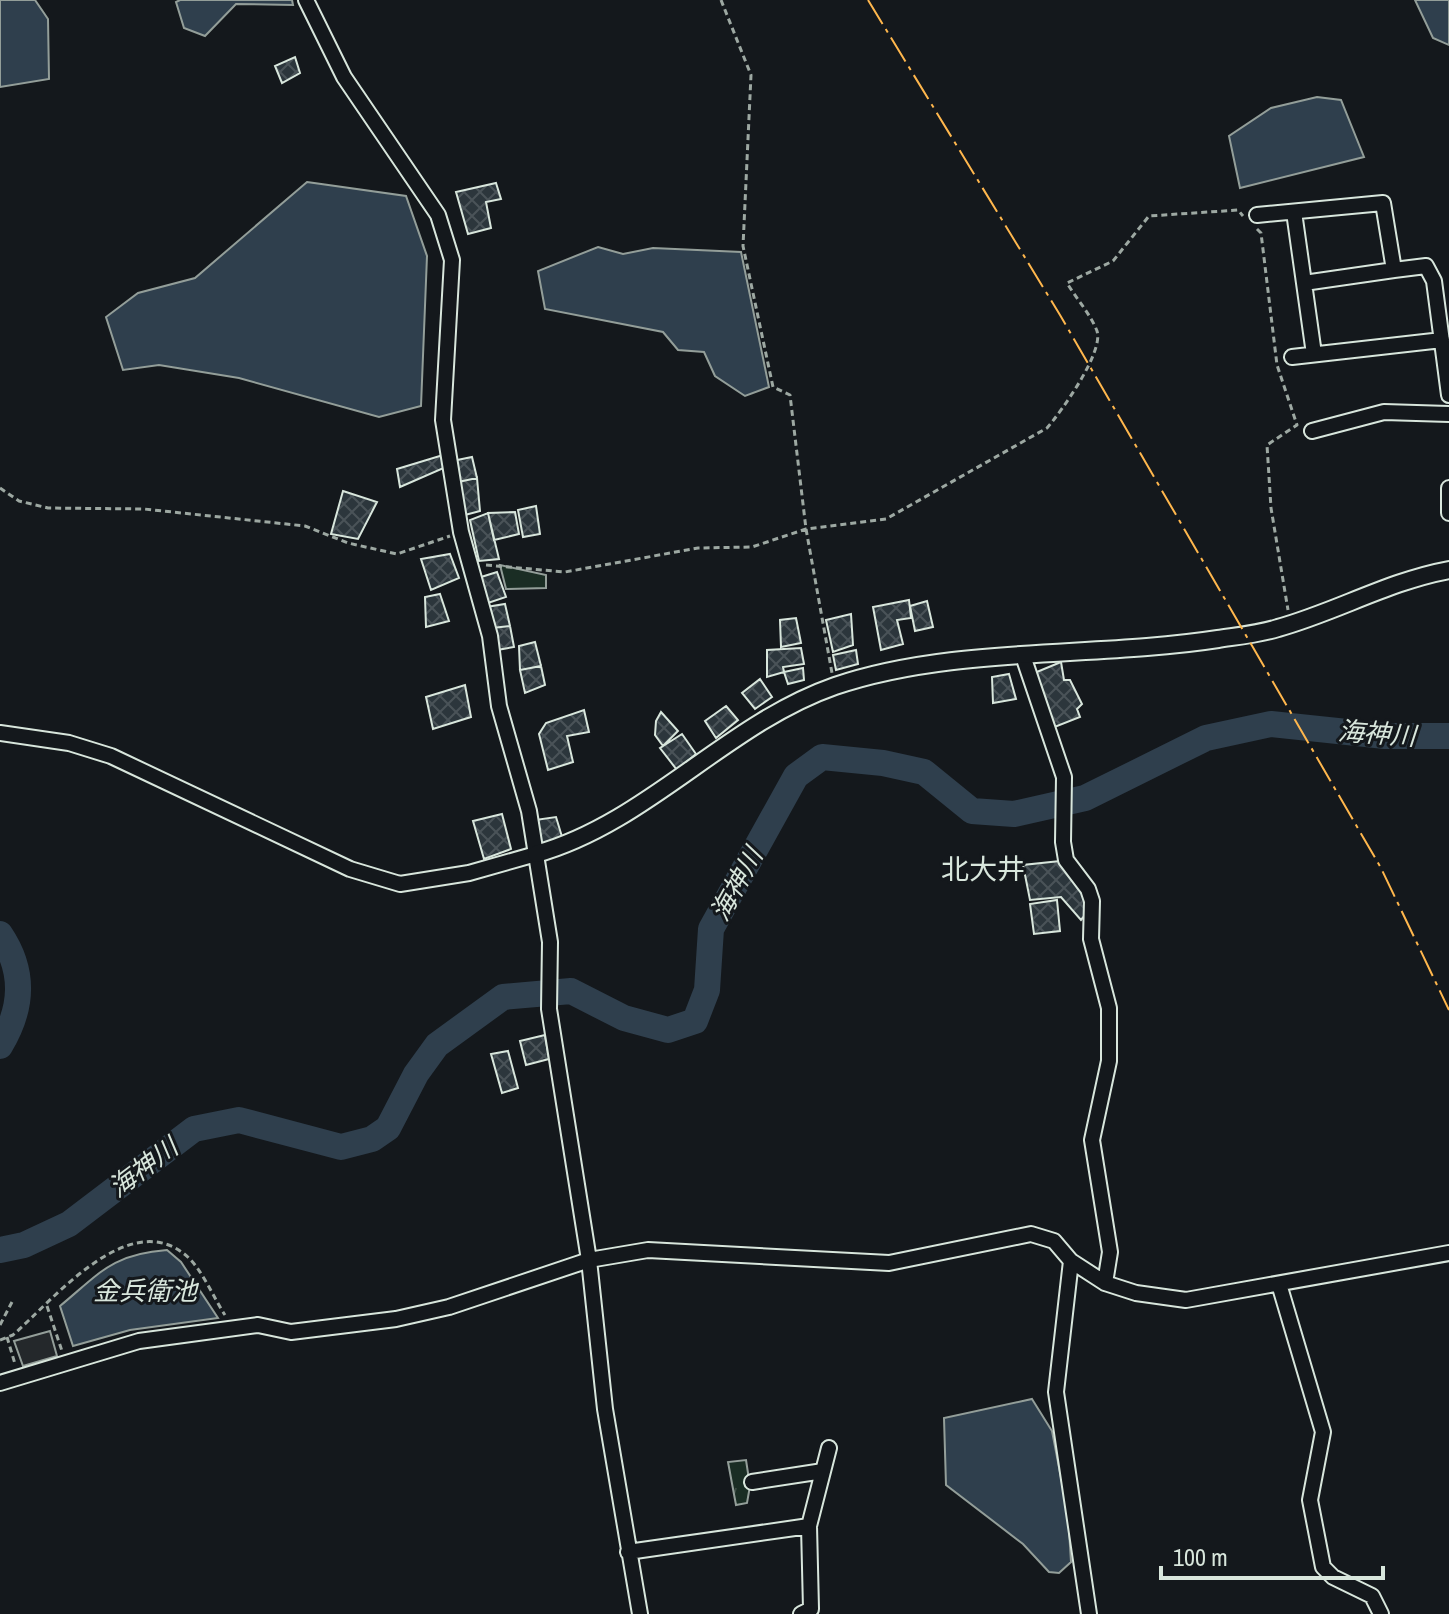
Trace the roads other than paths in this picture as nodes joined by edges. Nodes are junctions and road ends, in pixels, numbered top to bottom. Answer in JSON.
{"nodes":[{"id":1,"x":306,"y":0,"type":"edge"},
{"id":2,"x":1294,"y":212,"type":"junction"},
{"id":3,"x":1252,"y":220,"type":"road end"},
{"id":4,"x":1394,"y":270,"type":"junction"},
{"id":5,"x":1304,"y":283,"type":"junction"},
{"id":6,"x":1442,"y":340,"type":"junction"},
{"id":7,"x":1314,"y":354,"type":"junction"},
{"id":8,"x":1292,"y":357,"type":"dead end"},
{"id":9,"x":1449,"y":395,"type":"edge"},
{"id":10,"x":1449,"y":414,"type":"edge"},
{"id":11,"x":1312,"y":431,"type":"dead end"},
{"id":12,"x":1449,"y":488,"type":"edge"},
{"id":13,"x":1449,"y":513,"type":"edge"},
{"id":14,"x":1449,"y":570,"type":"edge"},
{"id":15,"x":1023,"y":656,"type":"junction"},
{"id":16,"x":0,"y":733,"type":"edge"},
{"id":17,"x":536,"y":854,"type":"junction"},
{"id":18,"x":1449,"y":1253,"type":"edge"},
{"id":19,"x":589,"y":1260,"type":"junction"},
{"id":20,"x":1071,"y":1261,"type":"junction"},
{"id":21,"x":1105,"y":1283,"type":"junction"},
{"id":22,"x":1279,"y":1284,"type":"junction"},
{"id":23,"x":0,"y":1383,"type":"edge"},
{"id":24,"x":829,"y":1448,"type":"dead end"},
{"id":25,"x":823,"y":1471,"type":"junction"},
{"id":26,"x":752,"y":1482,"type":"dead end"},
{"id":27,"x":809,"y":1526,"type":"junction"},
{"id":28,"x":628,"y":1552,"type":"junction"},
{"id":29,"x":810,"y":1612,"type":"edge"},
{"id":30,"x":640,"y":1614,"type":"edge"},
{"id":31,"x":1089,"y":1614,"type":"edge"},
{"id":32,"x":1381,"y":1614,"type":"edge"}],
"edges":[{"from":1,"to":17,"type":"street"},
{"from":2,"to":3,"type":"street"},
{"from":2,"to":4,"type":"street"},
{"from":2,"to":5,"type":"street"},
{"from":4,"to":5,"type":"street"},
{"from":4,"to":6,"type":"street"},
{"from":5,"to":7,"type":"street"},
{"from":6,"to":7,"type":"street"},
{"from":6,"to":9,"type":"street"},
{"from":7,"to":8,"type":"street"},
{"from":10,"to":11,"type":"street"},
{"from":12,"to":13,"type":"street"},
{"from":14,"to":15,"type":"street"},
{"from":15,"to":17,"type":"street"},
{"from":15,"to":21,"type":"street"},
{"from":16,"to":17,"type":"street"},
{"from":17,"to":19,"type":"street"},
{"from":18,"to":22,"type":"street"},
{"from":19,"to":20,"type":"street"},
{"from":19,"to":23,"type":"street"},
{"from":19,"to":28,"type":"street"},
{"from":20,"to":21,"type":"street"},
{"from":20,"to":31,"type":"street"},
{"from":21,"to":22,"type":"street"},
{"from":22,"to":32,"type":"street"},
{"from":24,"to":25,"type":"street"},
{"from":25,"to":26,"type":"street"},
{"from":25,"to":27,"type":"street"},
{"from":27,"to":28,"type":"street"},
{"from":27,"to":29,"type":"street"},
{"from":28,"to":30,"type":"street"}]}
